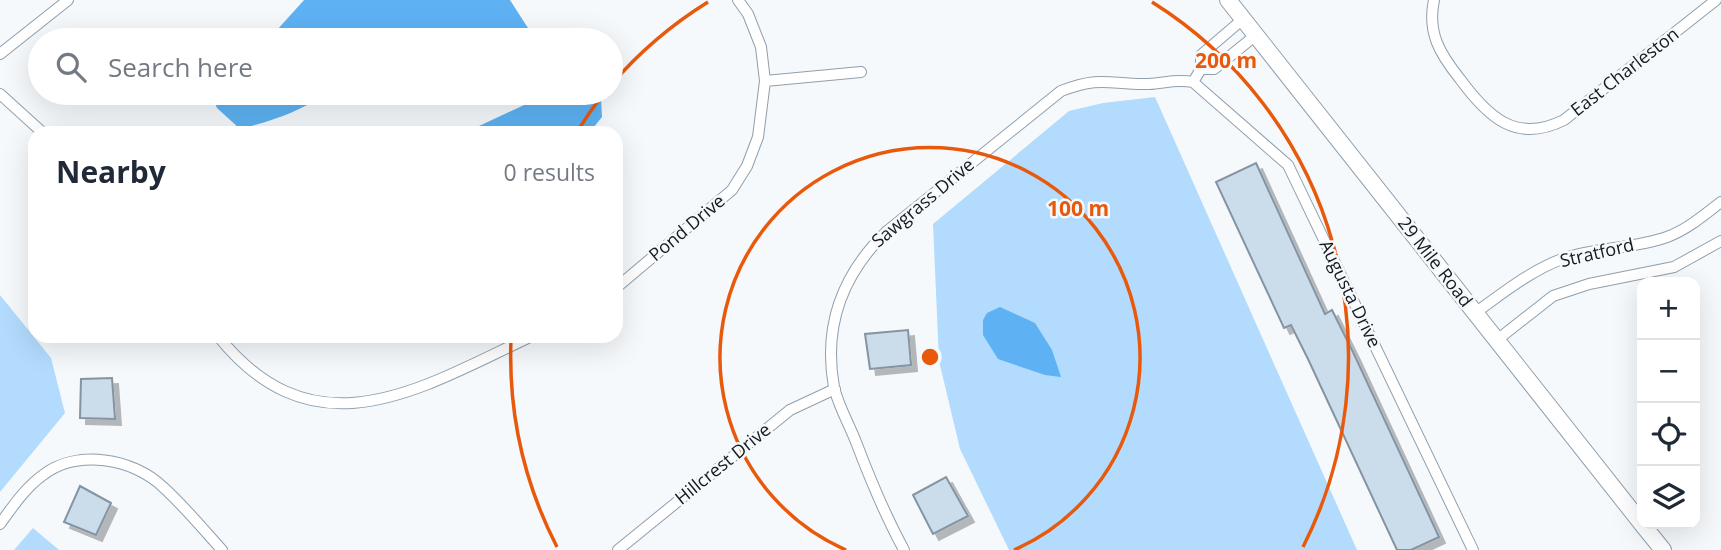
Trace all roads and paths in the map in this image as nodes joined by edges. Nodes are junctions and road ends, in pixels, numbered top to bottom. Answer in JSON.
{"nodes":[{"id":1,"x":68,"y":0,"type":"edge"},
{"id":2,"x":738,"y":0,"type":"edge"},
{"id":3,"x":1228,"y":0,"type":"edge"},
{"id":4,"x":1434,"y":0,"type":"edge"},
{"id":5,"x":1716,"y":0,"type":"edge"},
{"id":6,"x":1243,"y":19,"type":"junction"},
{"id":7,"x":33,"y":28,"type":"edge"},
{"id":8,"x":28,"y":32,"type":"edge"},
{"id":9,"x":1256,"y":35,"type":"junction"},
{"id":10,"x":0,"y":54,"type":"edge"},
{"id":11,"x":1201,"y":69,"type":"junction"},
{"id":12,"x":861,"y":72,"type":"dead end"},
{"id":13,"x":765,"y":81,"type":"junction"},
{"id":14,"x":1193,"y":82,"type":"junction"},
{"id":15,"x":0,"y":94,"type":"edge"},
{"id":16,"x":35,"y":126,"type":"edge"},
{"id":17,"x":1721,"y":202,"type":"edge"},
{"id":18,"x":1721,"y":241,"type":"edge"},
{"id":19,"x":623,"y":282,"type":"edge"},
{"id":20,"x":1475,"y":313,"type":"junction"},
{"id":21,"x":1497,"y":340,"type":"junction"},
{"id":22,"x":225,"y":343,"type":"edge"},
{"id":23,"x":517,"y":343,"type":"edge"},
{"id":24,"x":835,"y":389,"type":"junction"},
{"id":25,"x":1637,"y":518,"type":"edge"},
{"id":26,"x":0,"y":524,"type":"edge"},
{"id":27,"x":1646,"y":529,"type":"edge"},
{"id":28,"x":222,"y":550,"type":"edge"},
{"id":29,"x":618,"y":550,"type":"edge"},
{"id":30,"x":904,"y":550,"type":"edge"},
{"id":31,"x":1473,"y":550,"type":"edge"},
{"id":32,"x":1663,"y":550,"type":"edge"}],
"edges":[{"from":1,"to":7,"type":"street"},
{"from":2,"to":13,"type":"street","name":"Pond Drive"},
{"from":3,"to":6,"type":"street","name":"29 Mile Road"},
{"from":4,"to":5,"type":"street","name":"East Charleston"},
{"from":6,"to":9,"type":"street","name":"29 Mile Road"},
{"from":6,"to":11,"type":"street"},
{"from":8,"to":10,"type":"street"},
{"from":9,"to":11,"type":"street"},
{"from":9,"to":20,"type":"street","name":"29 Mile Road"},
{"from":11,"to":14,"type":"street"},
{"from":12,"to":13,"type":"street"},
{"from":13,"to":19,"type":"street","name":"Pond Drive"},
{"from":14,"to":24,"type":"street","name":"Sawgrass Drive"},
{"from":14,"to":31,"type":"street","name":"Augusta Drive"},
{"from":15,"to":16,"type":"street"},
{"from":17,"to":20,"type":"street","name":"Stratford"},
{"from":18,"to":21,"type":"street","name":"Stratford"},
{"from":20,"to":21,"type":"street","name":"29 Mile Road"},
{"from":21,"to":25,"type":"street","name":"29 Mile Road"},
{"from":22,"to":23,"type":"street"},
{"from":24,"to":29,"type":"street","name":"Hillcrest Drive"},
{"from":24,"to":30,"type":"street","name":"Sawgrass Drive"},
{"from":26,"to":28,"type":"street"},
{"from":27,"to":32,"type":"street","name":"29 Mile Road"}]}
